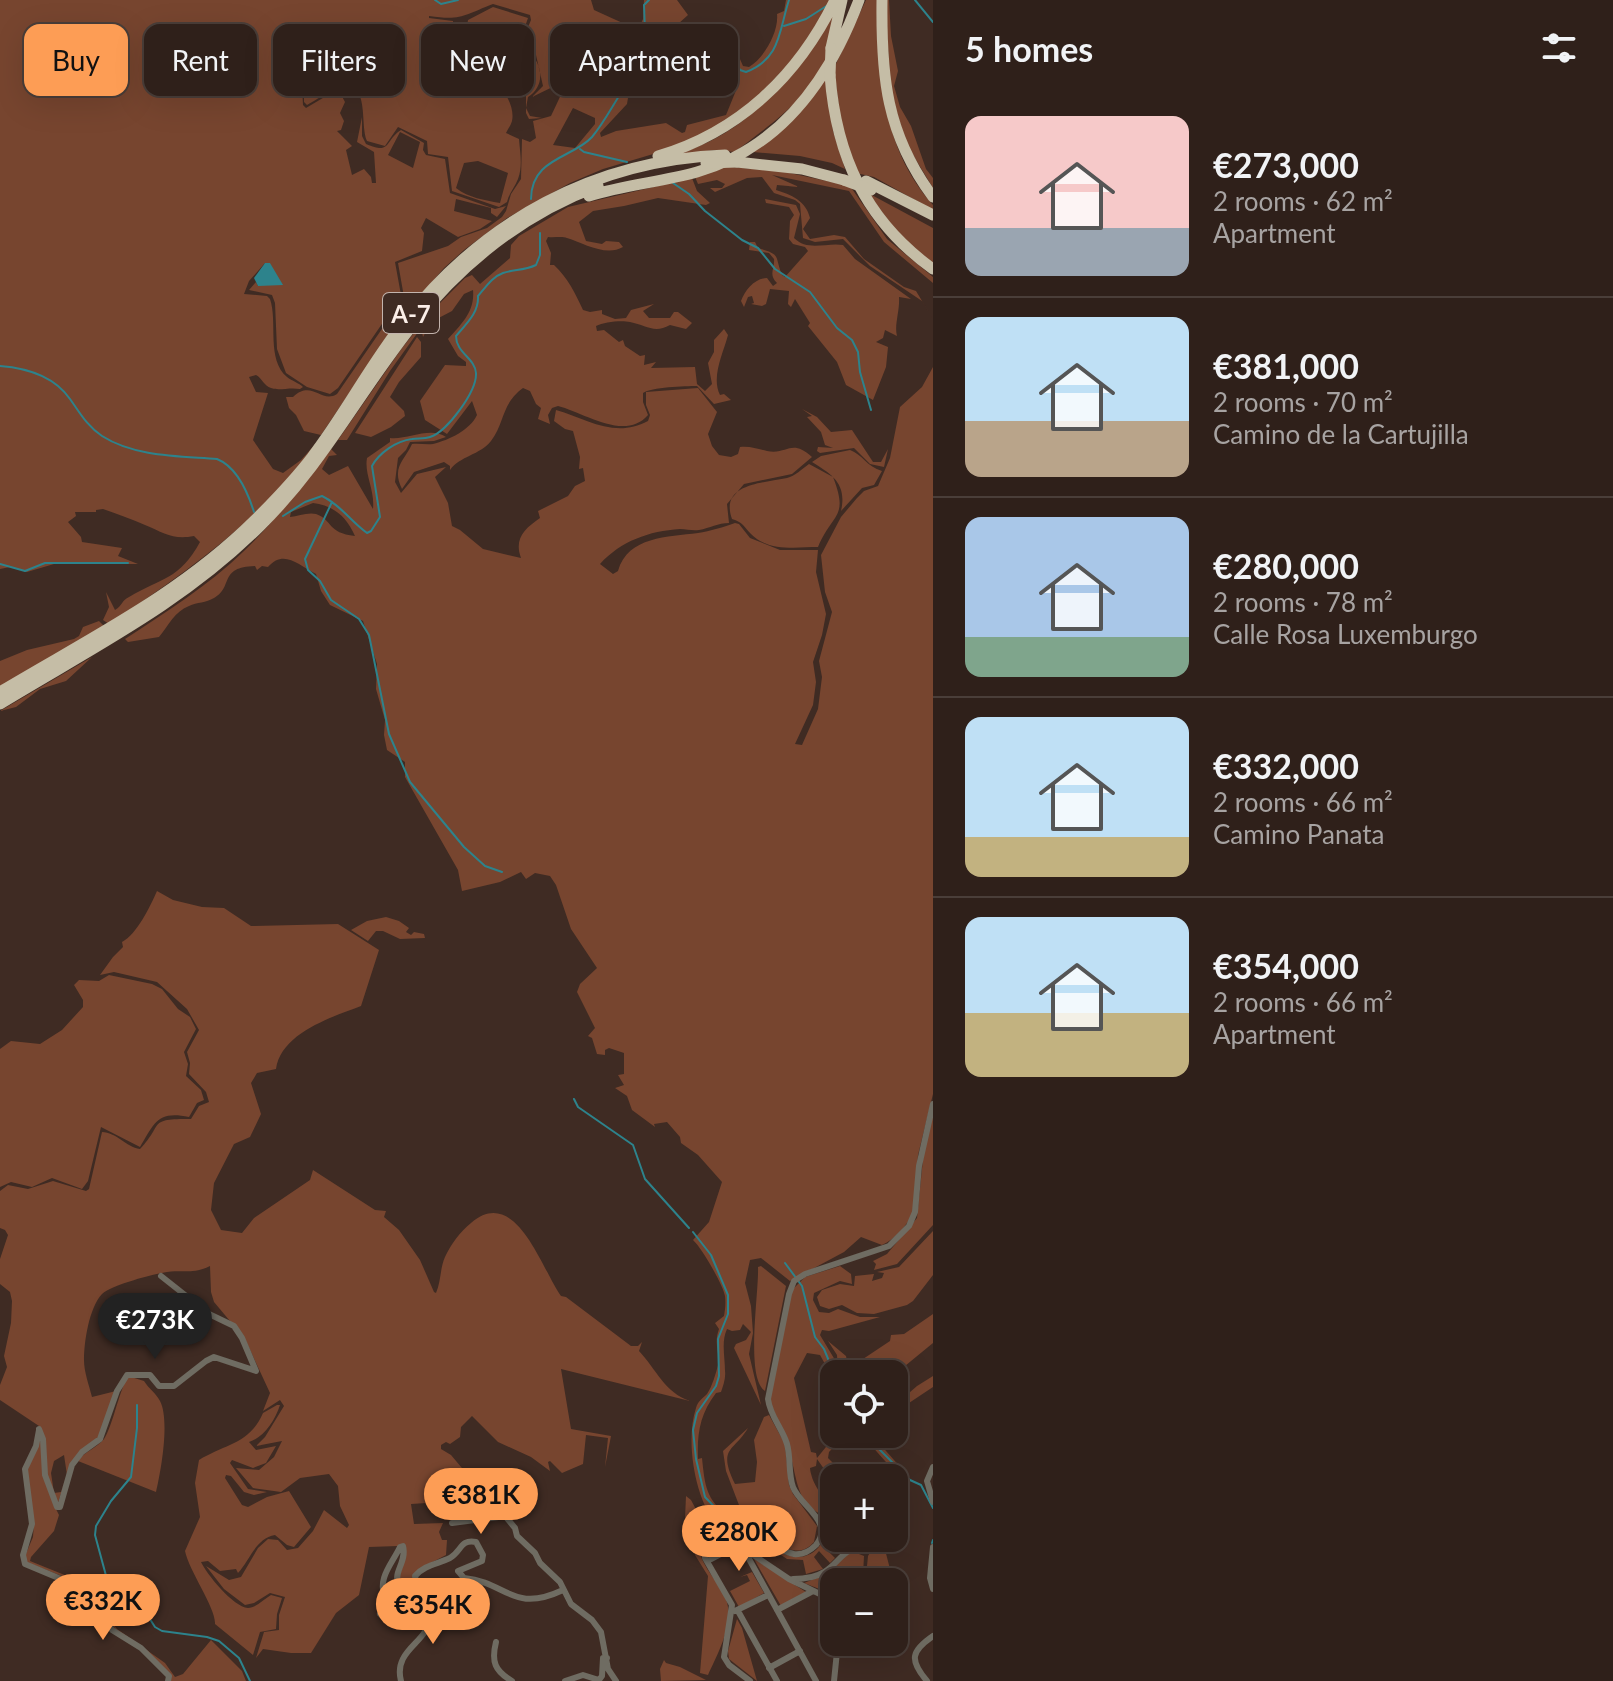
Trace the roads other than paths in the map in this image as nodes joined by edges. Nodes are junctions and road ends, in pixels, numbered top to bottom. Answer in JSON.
{"nodes":[{"id":1,"x":835,"y":0,"type":"edge"},
{"id":2,"x":842,"y":0,"type":"edge"},
{"id":3,"x":859,"y":0,"type":"edge"},
{"id":4,"x":882,"y":0,"type":"edge"},
{"id":5,"x":741,"y":159,"type":"junction"},
{"id":6,"x":578,"y":185,"type":"junction"},
{"id":7,"x":869,"y":186,"type":"junction"},
{"id":8,"x":933,"y":197,"type":"edge"},
{"id":9,"x":564,"y":199,"type":"junction"},
{"id":10,"x":933,"y":215,"type":"edge"},
{"id":11,"x":933,"y":223,"type":"edge"},
{"id":12,"x":518,"y":226,"type":"junction"},
{"id":13,"x":933,"y":269,"type":"edge"},
{"id":14,"x":334,"y":433,"type":"junction"},
{"id":15,"x":258,"y":523,"type":"junction"},
{"id":16,"x":0,"y":692,"type":"edge"},
{"id":17,"x":0,"y":704,"type":"edge"},
{"id":18,"x":933,"y":1104,"type":"edge"},
{"id":19,"x":161,"y":1276,"type":"dead end"},
{"id":20,"x":933,"y":1467,"type":"edge"},
{"id":21,"x":472,"y":1476,"type":"dead end"},
{"id":22,"x":933,"y":1502,"type":"edge"},
{"id":23,"x":506,"y":1516,"type":"junction"},
{"id":24,"x":452,"y":1523,"type":"dead end"},
{"id":25,"x":740,"y":1543,"type":"junction"},
{"id":26,"x":933,"y":1547,"type":"edge"},
{"id":27,"x":846,"y":1552,"type":"edge"},
{"id":28,"x":711,"y":1559,"type":"dead end"},
{"id":29,"x":789,"y":1579,"type":"junction"},
{"id":30,"x":933,"y":1589,"type":"edge"},
{"id":31,"x":563,"y":1590,"type":"junction"},
{"id":32,"x":813,"y":1591,"type":"junction"},
{"id":33,"x":820,"y":1594,"type":"edge"},
{"id":34,"x":768,"y":1595,"type":"junction"},
{"id":35,"x":777,"y":1610,"type":"junction"},
{"id":36,"x":737,"y":1613,"type":"junction"},
{"id":37,"x":380,"y":1614,"type":"dead end"},
{"id":38,"x":427,"y":1615,"type":"dead end"},
{"id":39,"x":933,"y":1636,"type":"edge"},
{"id":40,"x":496,"y":1642,"type":"dead end"},
{"id":41,"x":800,"y":1651,"type":"junction"},
{"id":42,"x":837,"y":1656,"type":"edge"},
{"id":43,"x":607,"y":1658,"type":"junction"},
{"id":44,"x":769,"y":1668,"type":"junction"},
{"id":45,"x":168,"y":1681,"type":"edge"},
{"id":46,"x":401,"y":1681,"type":"edge"},
{"id":47,"x":512,"y":1681,"type":"edge"},
{"id":48,"x":565,"y":1681,"type":"edge"},
{"id":49,"x":616,"y":1681,"type":"edge"},
{"id":50,"x":750,"y":1681,"type":"edge"},
{"id":51,"x":777,"y":1681,"type":"edge"},
{"id":52,"x":816,"y":1681,"type":"edge"},
{"id":53,"x":834,"y":1681,"type":"edge"},
{"id":54,"x":844,"y":1681,"type":"edge"},
{"id":55,"x":927,"y":1681,"type":"edge"}],
"edges":[{"from":1,"to":6,"type":"highway"},
{"from":2,"to":13,"type":"highway","bridge":true},
{"from":3,"to":9,"type":"highway"},
{"from":4,"to":8,"type":"highway"},
{"from":5,"to":6,"type":"highway"},
{"from":5,"to":7,"type":"highway","bridge":true},
{"from":5,"to":9,"type":"highway","bridge":true},
{"from":6,"to":9,"type":"highway"},
{"from":7,"to":10,"type":"highway"},
{"from":7,"to":11,"type":"highway"},
{"from":9,"to":12,"type":"highway"},
{"from":12,"to":14,"type":"highway","number":"A-7"},
{"from":12,"to":14,"type":"highway","number":"A-7"},
{"from":14,"to":15,"type":"highway","number":"A-7"},
{"from":15,"to":16,"type":"highway","number":"A-7"},
{"from":15,"to":17,"type":"highway","number":"A-7"},
{"from":18,"to":36,"type":"street"},
{"from":19,"to":45,"type":"street"},
{"from":20,"to":22,"type":"street"},
{"from":21,"to":23,"type":"street"},
{"from":23,"to":24,"type":"street"},
{"from":23,"to":31,"type":"street"},
{"from":25,"to":28,"type":"street"},
{"from":25,"to":29,"type":"street"},
{"from":25,"to":34,"type":"street"},
{"from":26,"to":30,"type":"street"},
{"from":27,"to":29,"type":"street"},
{"from":29,"to":32,"type":"street"},
{"from":31,"to":37,"type":"street"},
{"from":31,"to":43,"type":"street"},
{"from":32,"to":33,"type":"street"},
{"from":32,"to":35,"type":"street"},
{"from":34,"to":35,"type":"street"},
{"from":34,"to":36,"type":"street"},
{"from":35,"to":41,"type":"street"},
{"from":36,"to":44,"type":"street"},
{"from":36,"to":50,"type":"street"},
{"from":38,"to":46,"type":"street"},
{"from":39,"to":55,"type":"street"},
{"from":40,"to":47,"type":"street"},
{"from":41,"to":44,"type":"street"},
{"from":41,"to":52,"type":"street"},
{"from":42,"to":53,"type":"street"},
{"from":43,"to":48,"type":"street"},
{"from":43,"to":49,"type":"street"},
{"from":44,"to":51,"type":"street"},
{"from":53,"to":54,"type":"street"}]}
